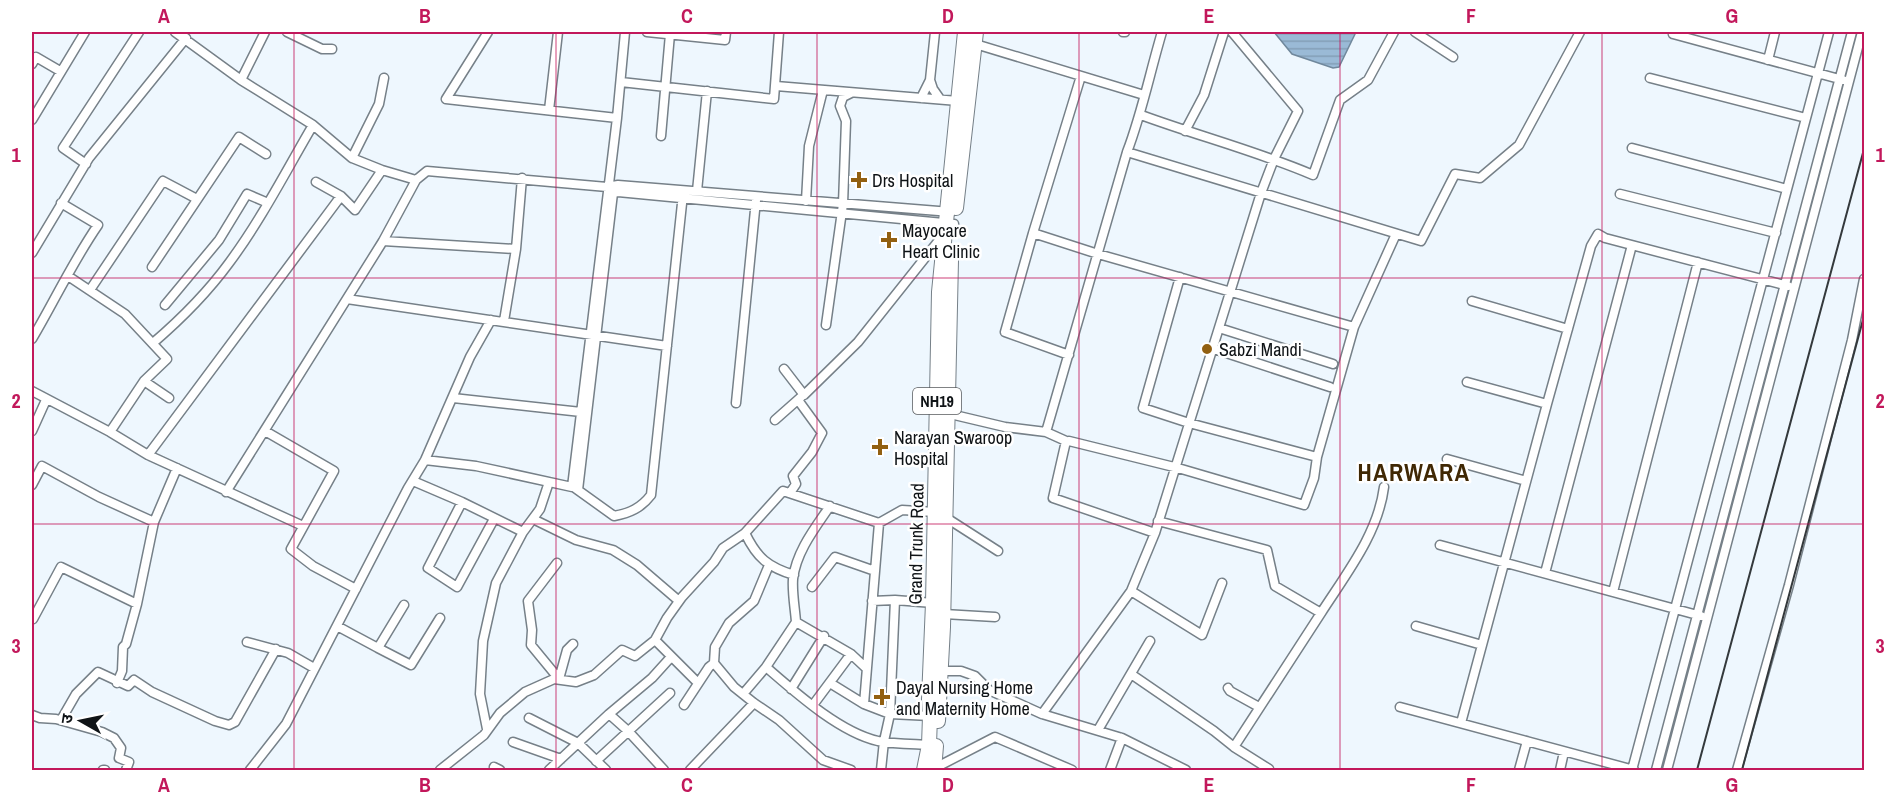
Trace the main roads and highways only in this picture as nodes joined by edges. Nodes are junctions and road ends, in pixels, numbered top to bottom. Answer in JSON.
{"nodes":[{"id":1,"x":970,"y":37,"type":"edge"},
{"id":2,"x":949,"y":221,"type":"junction"},
{"id":3,"x":940,"y":514,"type":"junction"},
{"id":4,"x":931,"y":770,"type":"edge"}],
"edges":[{"from":1,"to":2,"type":"highway","name":"Grand Trunk Road","number":"NH19"},
{"from":1,"to":2,"type":"highway","name":"Grand Trunk Road","number":"NH19"},
{"from":2,"to":3,"type":"highway","name":"Grand Trunk Road","number":"NH19"},
{"from":3,"to":4,"type":"highway","name":"Grand Trunk Road","number":"NH19"},
{"from":3,"to":4,"type":"highway","name":"Grand Trunk Road","number":"NH19"}]}
